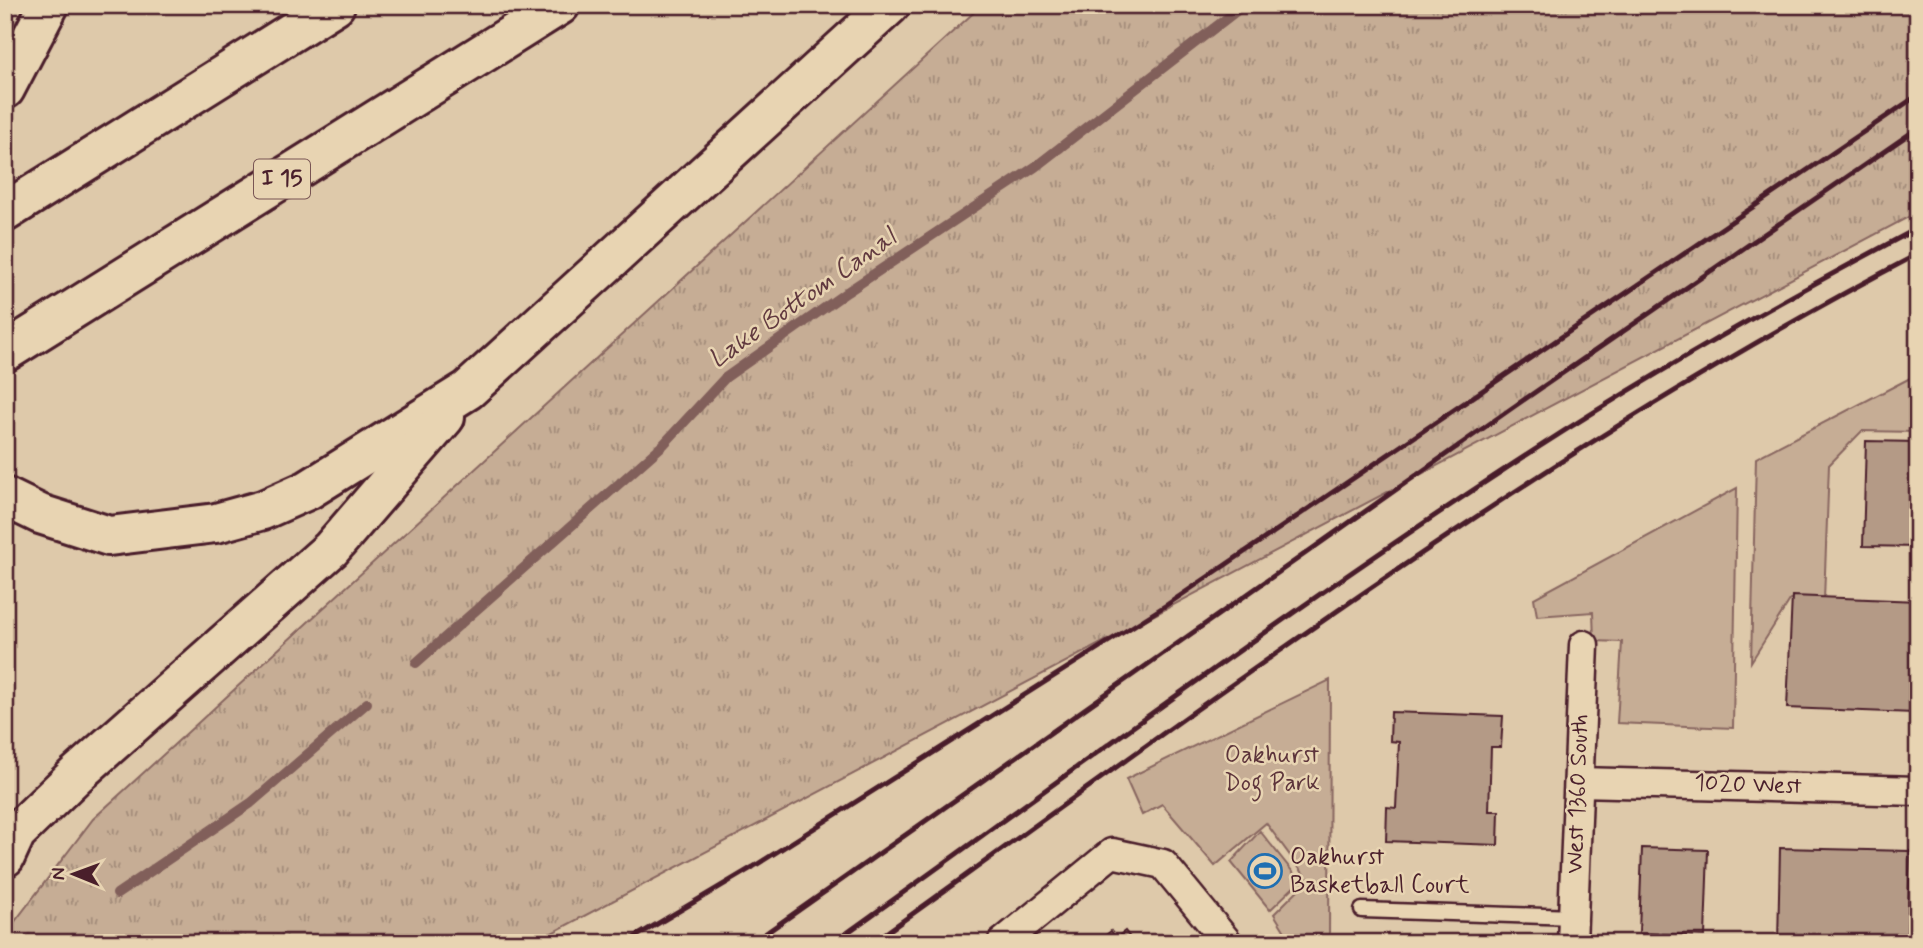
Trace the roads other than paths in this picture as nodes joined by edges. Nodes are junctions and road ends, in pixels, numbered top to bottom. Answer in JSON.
{"nodes":[{"id":1,"x":49,"y":5,"type":"edge"},
{"id":2,"x":335,"y":5,"type":"edge"},
{"id":3,"x":560,"y":5,"type":"edge"},
{"id":4,"x":890,"y":5,"type":"edge"},
{"id":5,"x":5,"y":89,"type":"edge"},
{"id":6,"x":5,"y":212,"type":"edge"},
{"id":7,"x":5,"y":352,"type":"edge"},
{"id":8,"x":468,"y":390,"type":"junction"},
{"id":9,"x":5,"y":496,"type":"edge"},
{"id":10,"x":1584,"y":645,"type":"dead end"},
{"id":11,"x":1579,"y":782,"type":"junction"},
{"id":12,"x":1918,"y":791,"type":"edge"},
{"id":13,"x":5,"y":857,"type":"edge"},
{"id":14,"x":1362,"y":910,"type":"dead end"},
{"id":15,"x":1572,"y":930,"type":"edge"},
{"id":16,"x":1002,"y":943,"type":"edge"},
{"id":17,"x":1228,"y":943,"type":"edge"}],
"edges":[{"from":1,"to":5,"type":"highway"},
{"from":2,"to":6,"type":"highway"},
{"from":3,"to":7,"type":"highway","number":"I 15"},
{"from":4,"to":8,"type":"highway"},
{"from":8,"to":9,"type":"highway"},
{"from":8,"to":13,"type":"highway"},
{"from":10,"to":11,"type":"street","name":"West 1360 South"},
{"from":11,"to":12,"type":"street","name":"1020 West"},
{"from":11,"to":15,"type":"street","name":"West 1360 South"},
{"from":14,"to":15,"type":"lane"},
{"from":16,"to":17,"type":"street"}]}
